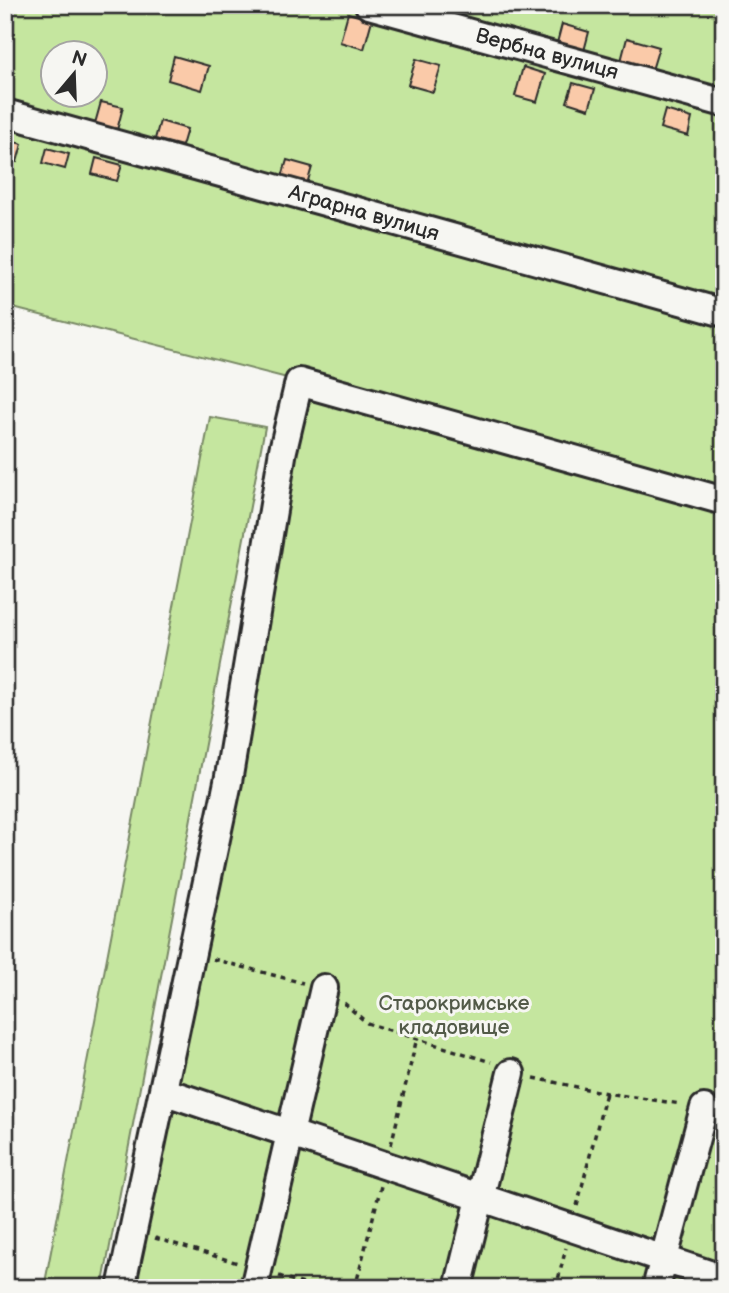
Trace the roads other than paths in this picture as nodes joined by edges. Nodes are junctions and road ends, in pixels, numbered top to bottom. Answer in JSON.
{"nodes":[{"id":1,"x":369,"y":5,"type":"edge"},
{"id":2,"x":724,"y":103,"type":"edge"},
{"id":3,"x":5,"y":113,"type":"edge"},
{"id":4,"x":724,"y":313,"type":"edge"},
{"id":5,"x":724,"y":501,"type":"edge"},
{"id":6,"x":324,"y":988,"type":"road end"},
{"id":7,"x":510,"y":1073,"type":"road end"},
{"id":8,"x":163,"y":1091,"type":"junction"},
{"id":9,"x":704,"y":1108,"type":"road end"},
{"id":10,"x":289,"y":1133,"type":"junction"},
{"id":11,"x":480,"y":1197,"type":"junction"},
{"id":12,"x":664,"y":1259,"type":"junction"},
{"id":13,"x":257,"y":1278,"type":"edge"},
{"id":14,"x":724,"y":1279,"type":"edge"},
{"id":15,"x":121,"y":1288,"type":"edge"},
{"id":16,"x":457,"y":1288,"type":"edge"},
{"id":17,"x":656,"y":1288,"type":"edge"}],
"edges":[{"from":1,"to":2,"type":"lane","name":"Вербна вулиця"},
{"from":3,"to":4,"type":"lane","name":"Аграрна вулиця"},
{"from":5,"to":8,"type":"lane"},
{"from":6,"to":10,"type":"lane"},
{"from":7,"to":11,"type":"lane"},
{"from":8,"to":10,"type":"lane"},
{"from":8,"to":15,"type":"lane"},
{"from":9,"to":12,"type":"lane"},
{"from":10,"to":11,"type":"lane"},
{"from":10,"to":13,"type":"lane"},
{"from":11,"to":12,"type":"lane"},
{"from":11,"to":16,"type":"lane"},
{"from":12,"to":14,"type":"lane"},
{"from":12,"to":17,"type":"lane"}]}
